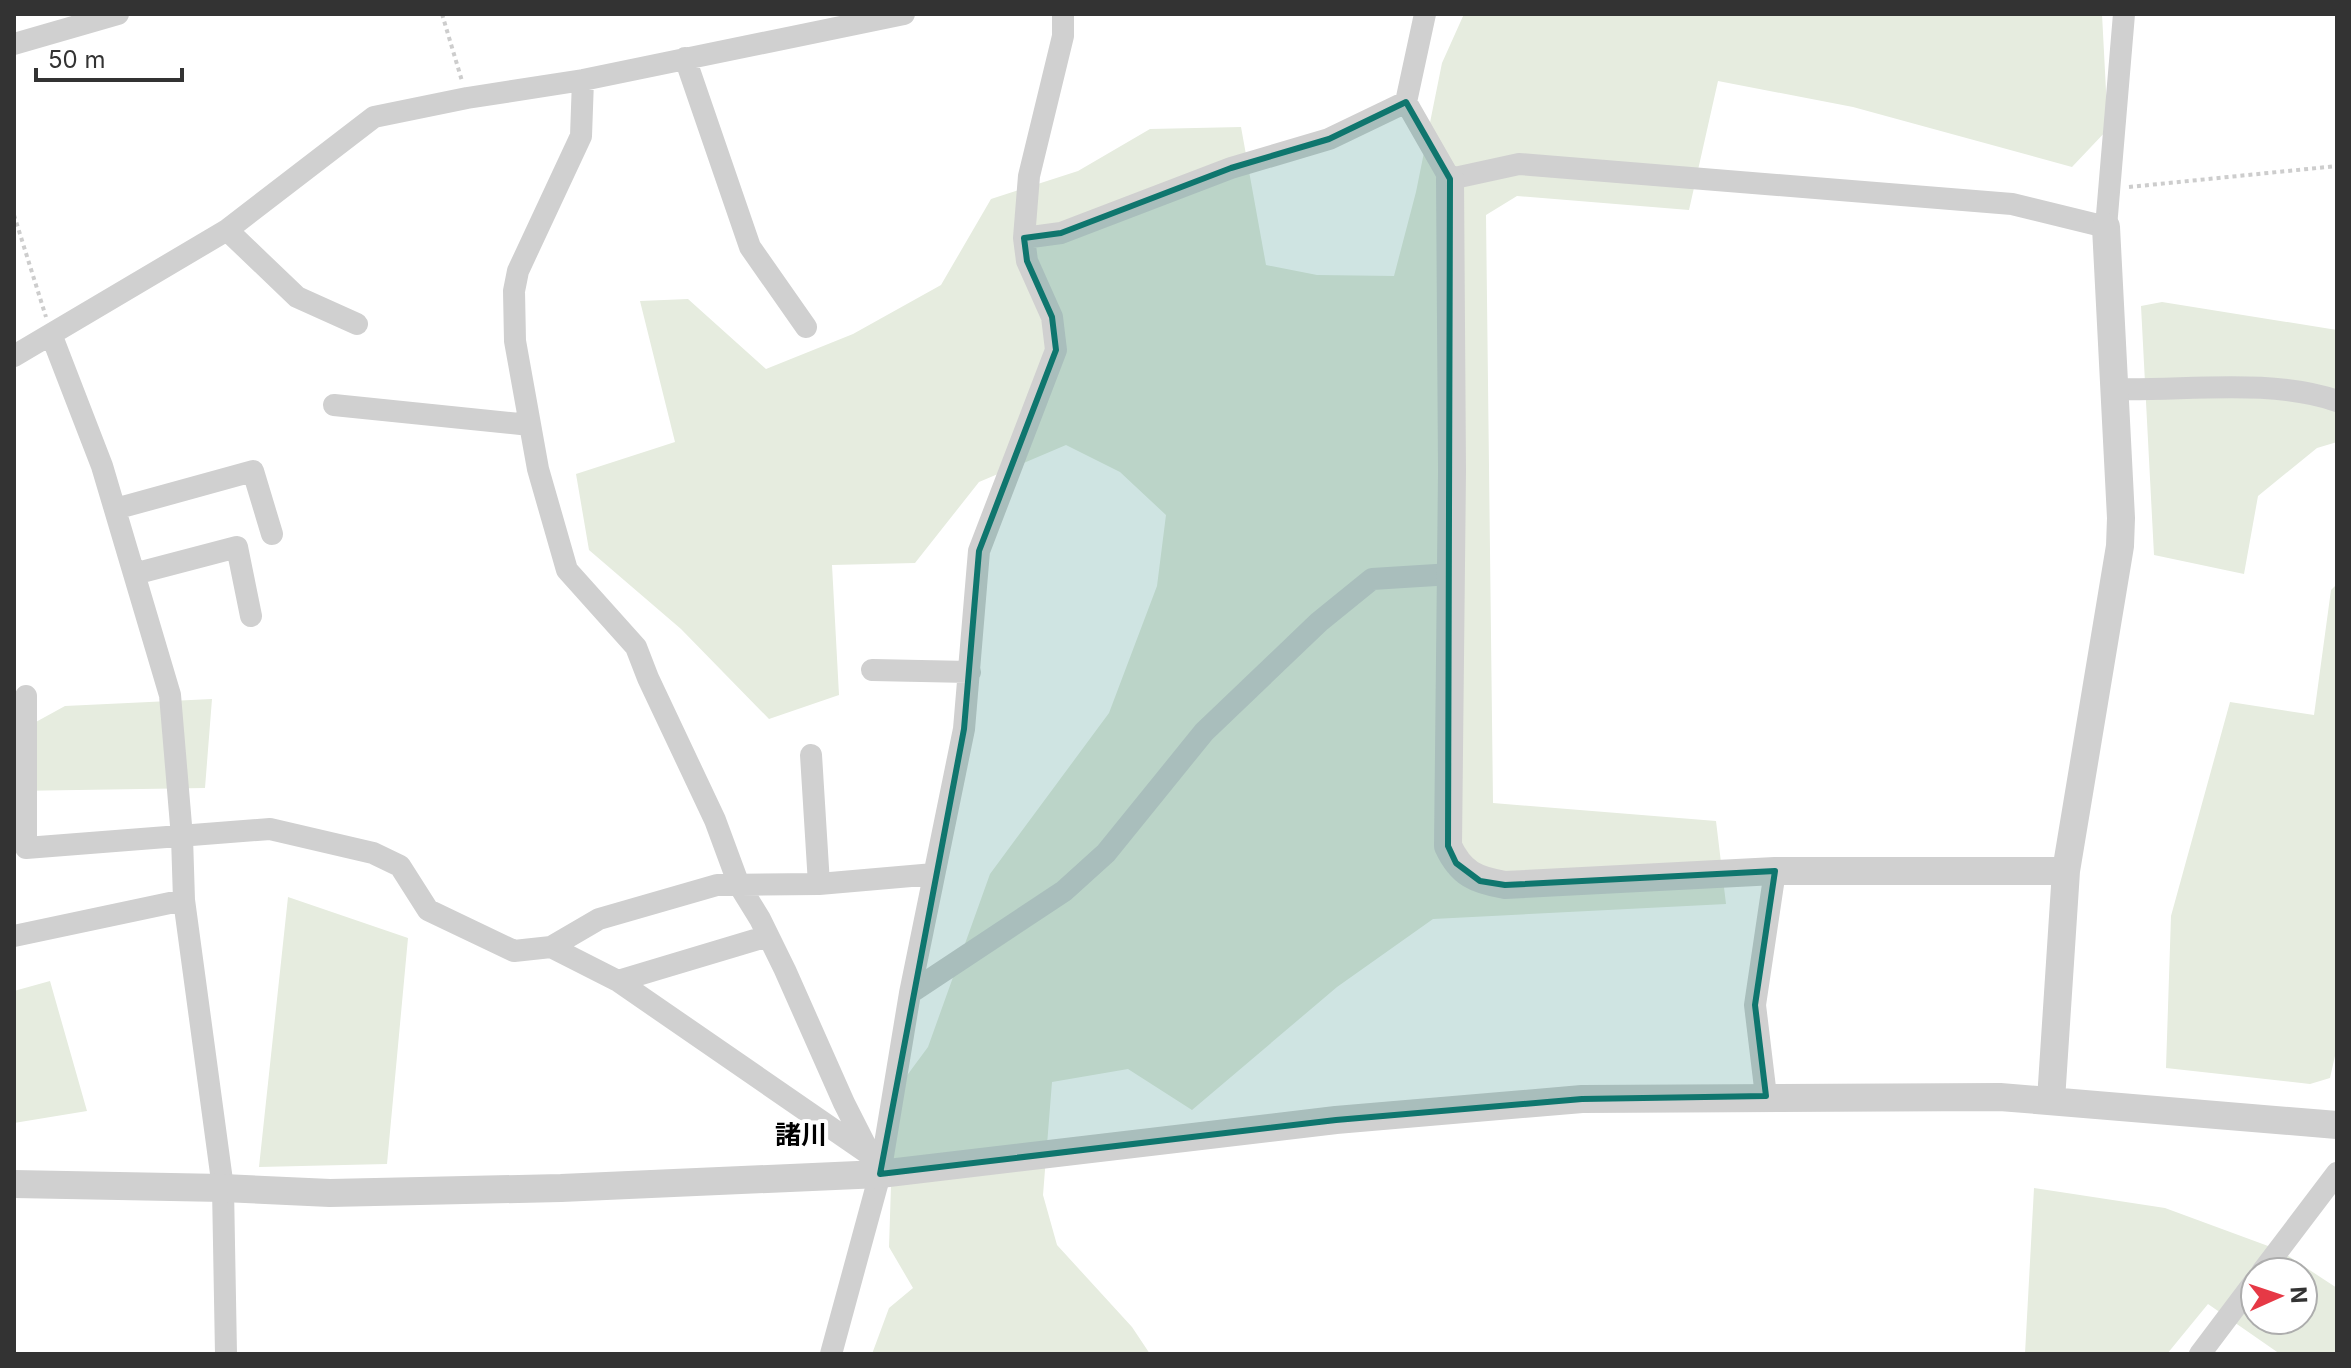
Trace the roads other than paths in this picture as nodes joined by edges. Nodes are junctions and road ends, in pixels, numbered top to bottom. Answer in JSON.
{"nodes":[{"id":1,"x":118,"y":14,"type":"edge"},
{"id":2,"x":904,"y":14,"type":"edge"},
{"id":3,"x":1063,"y":14,"type":"edge"},
{"id":4,"x":1425,"y":14,"type":"edge"},
{"id":5,"x":2124,"y":14,"type":"edge"},
{"id":6,"x":14,"y":44,"type":"edge"},
{"id":7,"x":685,"y":58,"type":"junction"},
{"id":8,"x":583,"y":80,"type":"junction"},
{"id":9,"x":1406,"y":102,"type":"junction"},
{"id":10,"x":1450,"y":179,"type":"junction"},
{"id":11,"x":2106,"y":227,"type":"junction"},
{"id":12,"x":227,"y":230,"type":"junction"},
{"id":13,"x":1024,"y":238,"type":"junction"},
{"id":14,"x":357,"y":324,"type":"dead end"},
{"id":15,"x":806,"y":327,"type":"dead end"},
{"id":16,"x":51,"y":334,"type":"junction"},
{"id":17,"x":14,"y":356,"type":"edge"},
{"id":18,"x":2115,"y":389,"type":"junction"},
{"id":19,"x":2337,"y":401,"type":"edge"},
{"id":20,"x":334,"y":405,"type":"dead end"},
{"id":21,"x":530,"y":425,"type":"junction"},
{"id":22,"x":115,"y":509,"type":"junction"},
{"id":23,"x":272,"y":534,"type":"dead end"},
{"id":24,"x":134,"y":574,"type":"junction"},
{"id":25,"x":1452,"y":574,"type":"junction"},
{"id":26,"x":251,"y":616,"type":"dead end"},
{"id":27,"x":872,"y":670,"type":"dead end"},
{"id":28,"x":970,"y":672,"type":"junction"},
{"id":29,"x":26,"y":696,"type":"dead end"},
{"id":30,"x":811,"y":755,"type":"dead end"},
{"id":31,"x":182,"y":837,"type":"junction"},
{"id":32,"x":1775,"y":871,"type":"junction"},
{"id":33,"x":2066,"y":871,"type":"junction"},
{"id":34,"x":934,"y":874,"type":"junction"},
{"id":35,"x":819,"y":884,"type":"junction"},
{"id":36,"x":739,"y":885,"type":"junction"},
{"id":37,"x":184,"y":900,"type":"junction"},
{"id":38,"x":14,"y":936,"type":"edge"},
{"id":39,"x":768,"y":936,"type":"junction"},
{"id":40,"x":551,"y":947,"type":"junction"},
{"id":41,"x":618,"y":981,"type":"junction"},
{"id":42,"x":910,"y":993,"type":"junction"},
{"id":43,"x":1766,"y":1096,"type":"junction"},
{"id":44,"x":2051,"y":1100,"type":"junction"},
{"id":45,"x":2337,"y":1125,"type":"edge"},
{"id":46,"x":876,"y":1165,"type":"junction"},
{"id":47,"x":2337,"y":1173,"type":"edge"},
{"id":48,"x":14,"y":1184,"type":"edge"},
{"id":49,"x":223,"y":1188,"type":"junction"},
{"id":50,"x":2274,"y":1256,"type":"edge"},
{"id":51,"x":2239,"y":1302,"type":"edge"},
{"id":52,"x":226,"y":1354,"type":"edge"},
{"id":53,"x":831,"y":1354,"type":"edge"},
{"id":54,"x":2200,"y":1354,"type":"edge"}],
"edges":[{"from":1,"to":6,"type":"street"},
{"from":2,"to":7,"type":"street"},
{"from":3,"to":13,"type":"street"},
{"from":4,"to":9,"type":"street"},
{"from":5,"to":11,"type":"street"},
{"from":7,"to":8,"type":"street"},
{"from":7,"to":15,"type":"street"},
{"from":8,"to":12,"type":"street"},
{"from":8,"to":21,"type":"street"},
{"from":9,"to":10,"type":"street"},
{"from":9,"to":13,"type":"street"},
{"from":10,"to":11,"type":"street"},
{"from":10,"to":25,"type":"street"},
{"from":11,"to":18,"type":"street"},
{"from":12,"to":14,"type":"street"},
{"from":12,"to":16,"type":"street"},
{"from":13,"to":28,"type":"street"},
{"from":16,"to":17,"type":"street"},
{"from":16,"to":22,"type":"street"},
{"from":18,"to":19,"type":"street"},
{"from":18,"to":33,"type":"street"},
{"from":20,"to":21,"type":"street"},
{"from":21,"to":36,"type":"street"},
{"from":22,"to":23,"type":"street"},
{"from":22,"to":24,"type":"street"},
{"from":24,"to":26,"type":"street"},
{"from":24,"to":31,"type":"street"},
{"from":25,"to":32,"type":"street"},
{"from":25,"to":42,"type":"street"},
{"from":27,"to":28,"type":"street"},
{"from":28,"to":34,"type":"street"},
{"from":29,"to":31,"type":"street"},
{"from":30,"to":35,"type":"street"},
{"from":31,"to":37,"type":"street"},
{"from":31,"to":40,"type":"street"},
{"from":32,"to":33,"type":"street"},
{"from":32,"to":43,"type":"street"},
{"from":33,"to":44,"type":"street"},
{"from":34,"to":35,"type":"street"},
{"from":34,"to":42,"type":"street"},
{"from":35,"to":36,"type":"street"},
{"from":36,"to":39,"type":"street"},
{"from":36,"to":40,"type":"street"},
{"from":37,"to":38,"type":"street"},
{"from":37,"to":49,"type":"street"},
{"from":39,"to":41,"type":"street"},
{"from":39,"to":46,"type":"street"},
{"from":40,"to":41,"type":"street"},
{"from":41,"to":46,"type":"street"},
{"from":42,"to":46,"type":"street"},
{"from":43,"to":44,"type":"street"},
{"from":43,"to":46,"type":"street"},
{"from":44,"to":45,"type":"street"},
{"from":46,"to":49,"type":"street"},
{"from":46,"to":53,"type":"street"},
{"from":47,"to":50,"type":"street"},
{"from":48,"to":49,"type":"street"},
{"from":49,"to":52,"type":"street"},
{"from":51,"to":54,"type":"street"}]}
